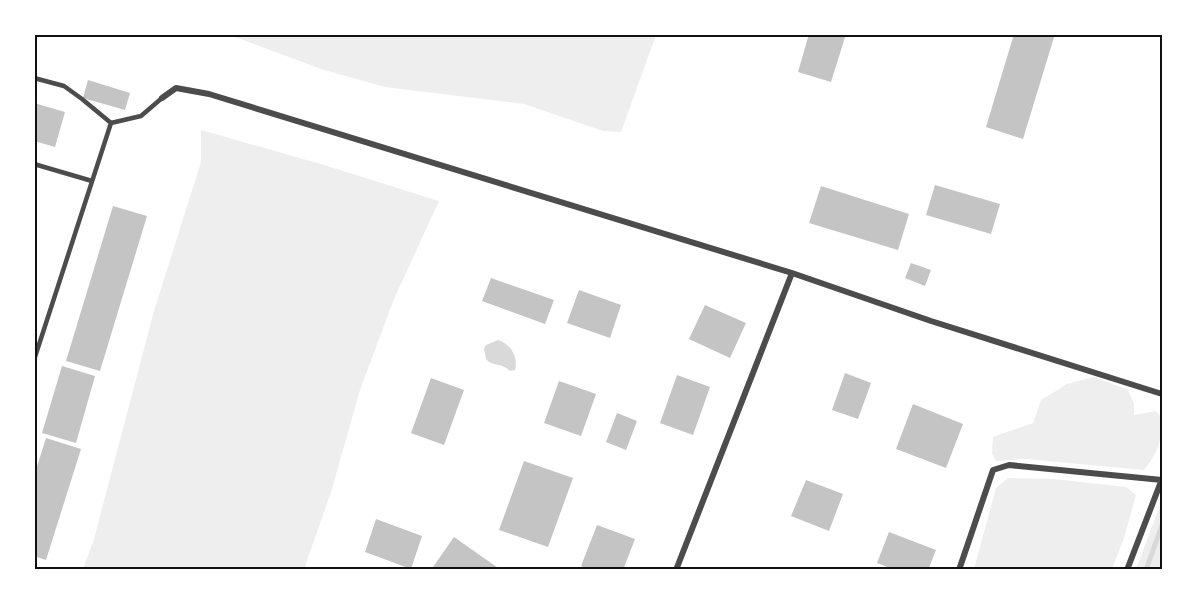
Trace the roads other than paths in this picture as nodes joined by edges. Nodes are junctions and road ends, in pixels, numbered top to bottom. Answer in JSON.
{"nodes":[{"id":1,"x":34,"y":78,"type":"edge"},
{"id":2,"x":162,"y":98,"type":"joint"},
{"id":3,"x":111,"y":123,"type":"junction"},
{"id":4,"x":34,"y":164,"type":"edge"},
{"id":5,"x":92,"y":181,"type":"junction"},
{"id":6,"x":792,"y":273,"type":"junction"},
{"id":7,"x":34,"y":360,"type":"edge"},
{"id":8,"x":1162,"y":394,"type":"edge"},
{"id":9,"x":1162,"y":479,"type":"edge"},
{"id":10,"x":676,"y":570,"type":"edge"},
{"id":11,"x":959,"y":570,"type":"edge"},
{"id":12,"x":1127,"y":570,"type":"edge"}],
"edges":[{"from":1,"to":3,"type":"lane"},
{"from":2,"to":3,"type":"lane"},
{"from":2,"to":6,"type":"street"},
{"from":3,"to":5,"type":"lane"},
{"from":4,"to":5,"type":"lane"},
{"from":5,"to":7,"type":"lane"},
{"from":6,"to":8,"type":"street"},
{"from":6,"to":10,"type":"street"},
{"from":9,"to":11,"type":"street"},
{"from":9,"to":12,"type":"street"}]}
